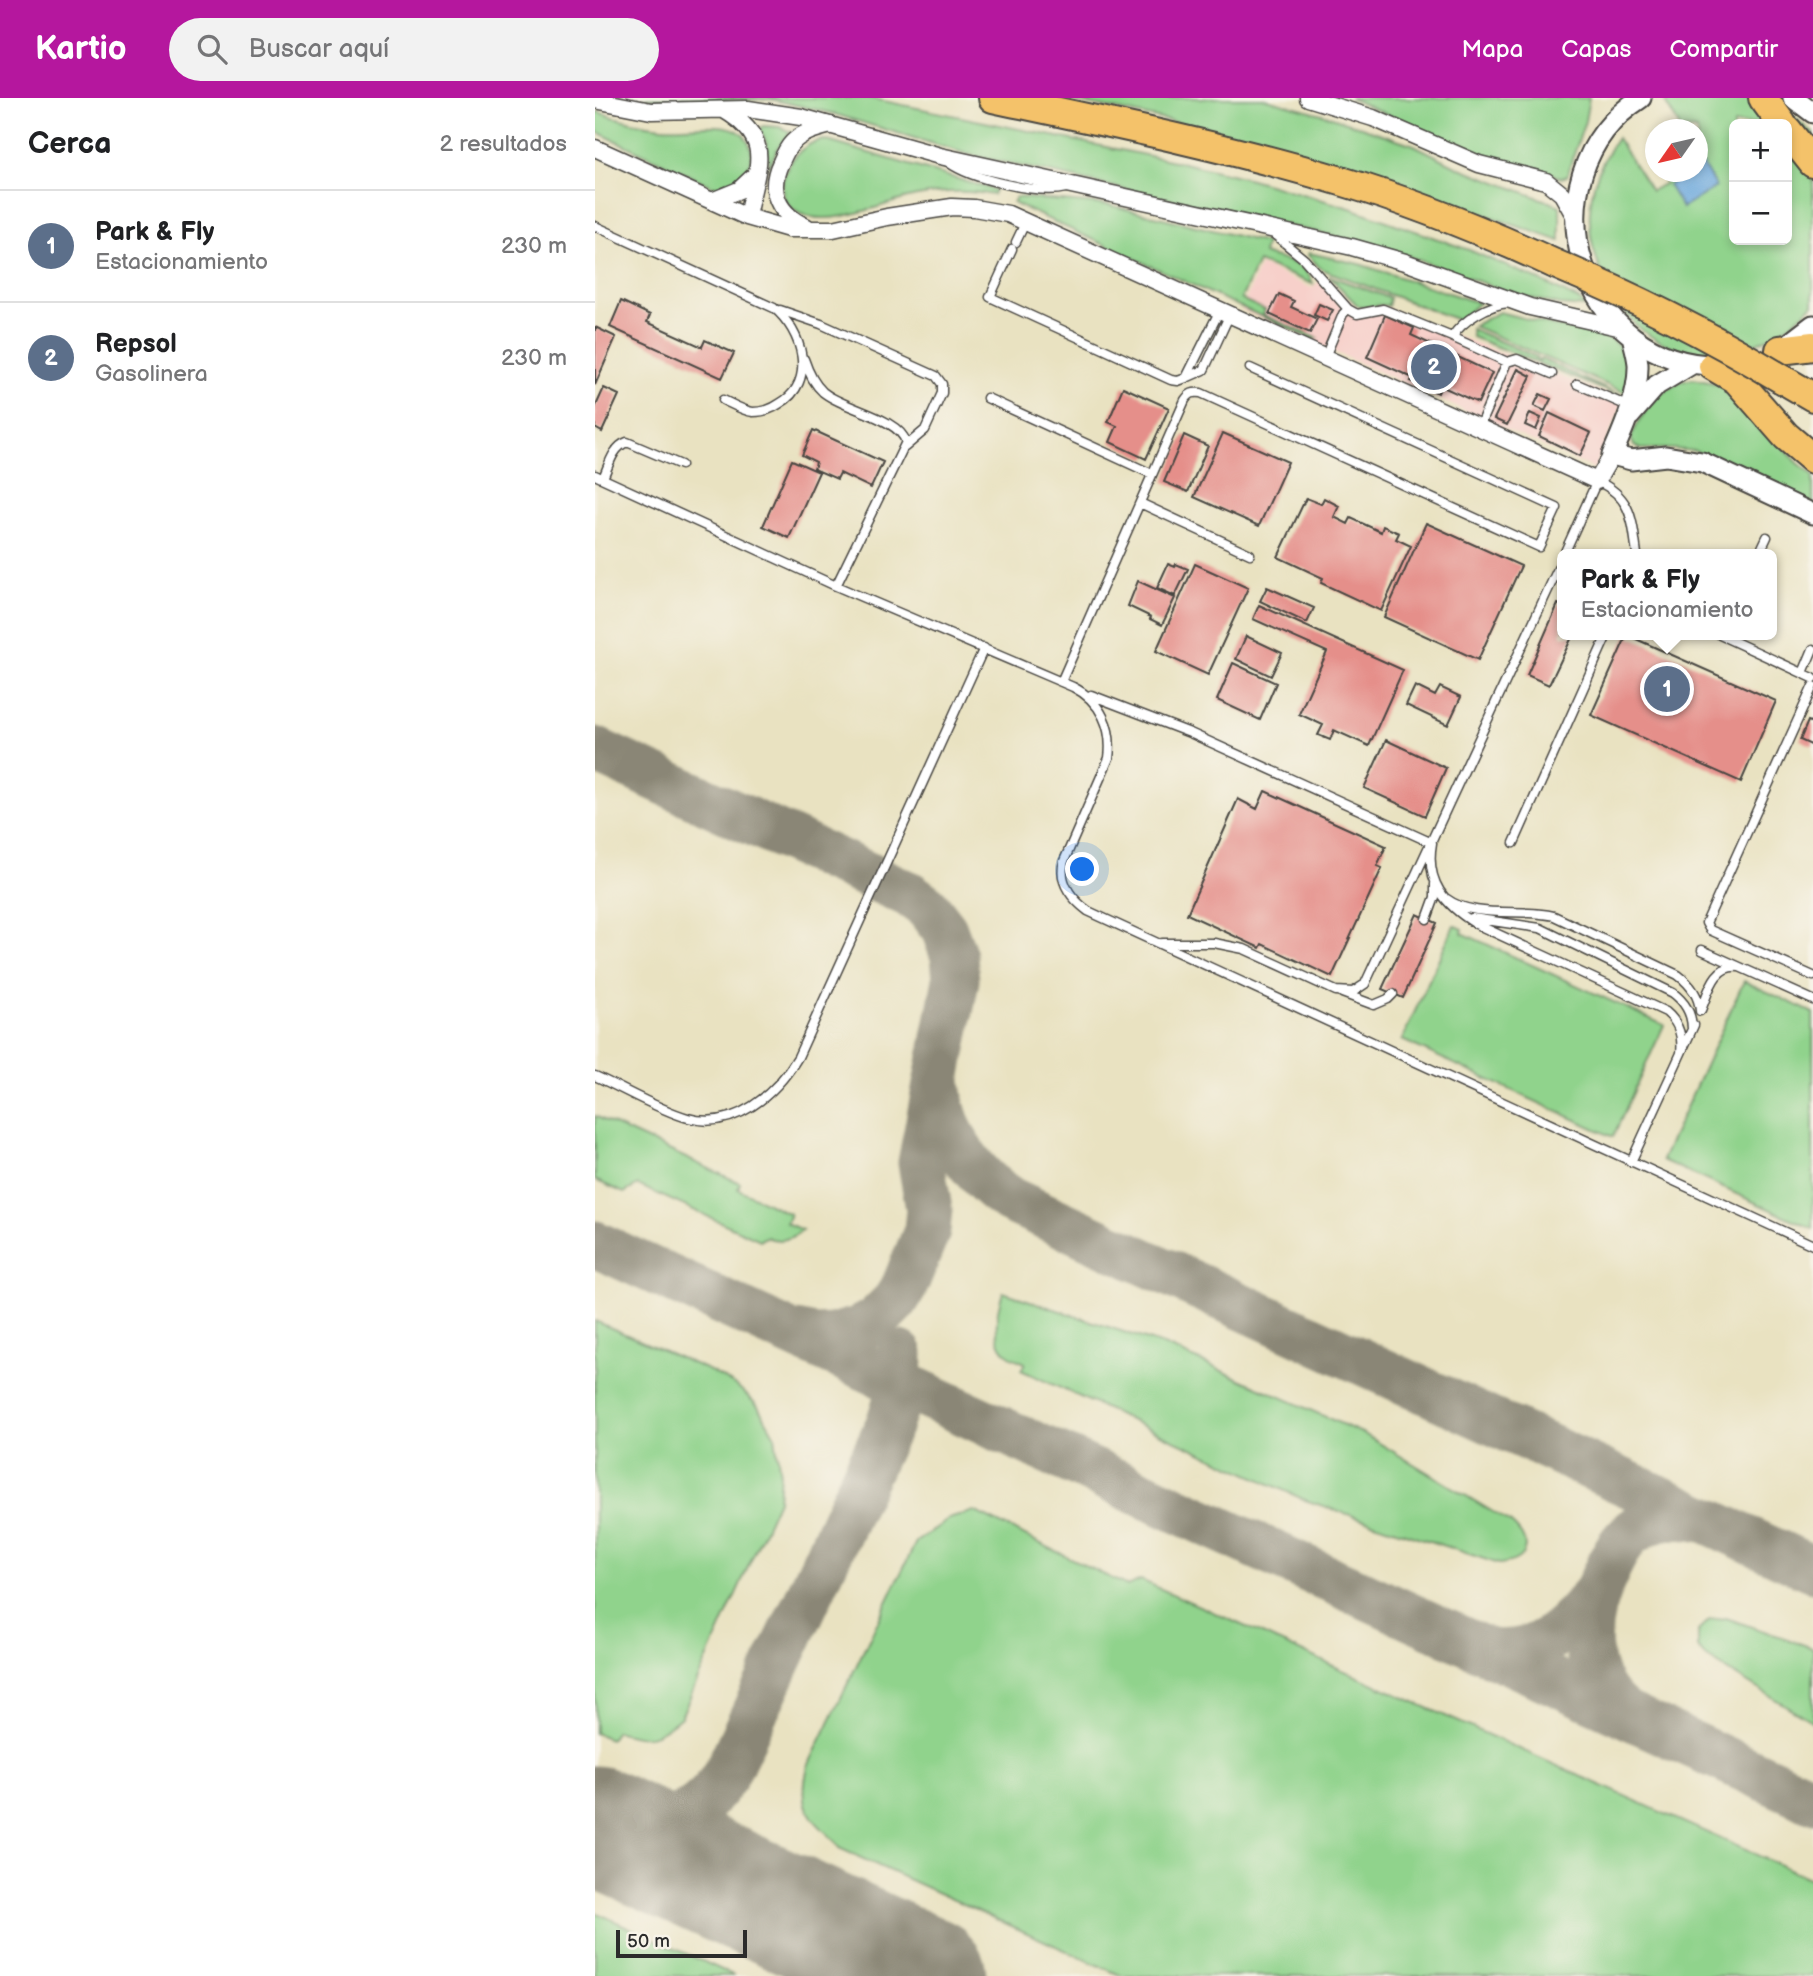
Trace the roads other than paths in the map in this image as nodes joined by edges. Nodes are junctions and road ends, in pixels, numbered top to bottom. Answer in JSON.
{"nodes":[{"id":1,"x":993,"y":98,"type":"edge"},
{"id":2,"x":1308,"y":98,"type":"edge"},
{"id":3,"x":1641,"y":98,"type":"edge"},
{"id":4,"x":1763,"y":98,"type":"edge"},
{"id":5,"x":1793,"y":98,"type":"edge"},
{"id":6,"x":595,"y":100,"type":"edge"},
{"id":7,"x":724,"y":110,"type":"junction"},
{"id":8,"x":1812,"y":111,"type":"edge"},
{"id":9,"x":1778,"y":119,"type":"edge"},
{"id":10,"x":831,"y":125,"type":"junction"},
{"id":11,"x":1792,"y":136,"type":"edge"},
{"id":12,"x":595,"y":148,"type":"edge"},
{"id":13,"x":1813,"y":163,"type":"edge"},
{"id":14,"x":756,"y":174,"type":"junction"},
{"id":15,"x":774,"y":180,"type":"junction"},
{"id":16,"x":712,"y":201,"type":"junction"},
{"id":17,"x":747,"y":217,"type":"junction"},
{"id":18,"x":1575,"y":217,"type":"junction"},
{"id":19,"x":1025,"y":220,"type":"junction"},
{"id":20,"x":595,"y":226,"type":"edge"},
{"id":21,"x":1263,"y":228,"type":"junction"},
{"id":22,"x":819,"y":230,"type":"junction"},
{"id":23,"x":1515,"y":303,"type":"junction"},
{"id":24,"x":774,"y":307,"type":"junction"},
{"id":25,"x":1348,"y":309,"type":"junction"},
{"id":26,"x":1225,"y":312,"type":"junction"},
{"id":27,"x":1813,"y":326,"type":"edge"},
{"id":28,"x":1627,"y":332,"type":"junction"},
{"id":29,"x":1452,"y":337,"type":"junction"},
{"id":30,"x":1813,"y":346,"type":"edge"},
{"id":31,"x":1780,"y":349,"type":"junction"},
{"id":32,"x":803,"y":353,"type":"junction"},
{"id":33,"x":1325,"y":357,"type":"junction"},
{"id":34,"x":1507,"y":362,"type":"junction"},
{"id":35,"x":1703,"y":365,"type":"junction"},
{"id":36,"x":1249,"y":368,"type":"dead end"},
{"id":37,"x":1552,"y":374,"type":"dead end"},
{"id":38,"x":1577,"y":384,"type":"dead end"},
{"id":39,"x":1813,"y":397,"type":"edge"},
{"id":40,"x":987,"y":398,"type":"dead end"},
{"id":41,"x":723,"y":400,"type":"dead end"},
{"id":42,"x":1628,"y":415,"type":"junction"},
{"id":43,"x":1479,"y":427,"type":"junction"},
{"id":44,"x":905,"y":447,"type":"junction"},
{"id":45,"x":1612,"y":455,"type":"junction"},
{"id":46,"x":1813,"y":459,"type":"edge"},
{"id":47,"x":681,"y":465,"type":"dead end"},
{"id":48,"x":1152,"y":474,"type":"junction"},
{"id":49,"x":599,"y":476,"type":"edge"},
{"id":50,"x":1597,"y":481,"type":"junction"},
{"id":51,"x":1140,"y":503,"type":"junction"},
{"id":52,"x":1813,"y":514,"type":"edge"},
{"id":53,"x":1767,"y":537,"type":"dead end"},
{"id":54,"x":1566,"y":549,"type":"edge"},
{"id":55,"x":1636,"y":549,"type":"edge"},
{"id":56,"x":1761,"y":549,"type":"edge"},
{"id":57,"x":1250,"y":554,"type":"dead end"},
{"id":58,"x":1557,"y":571,"type":"edge"},
{"id":59,"x":836,"y":586,"type":"junction"},
{"id":60,"x":1605,"y":640,"type":"edge"},
{"id":61,"x":1733,"y":640,"type":"edge"},
{"id":62,"x":984,"y":648,"type":"junction"},
{"id":63,"x":1813,"y":649,"type":"edge"},
{"id":64,"x":1803,"y":673,"type":"junction"},
{"id":65,"x":1813,"y":678,"type":"edge"},
{"id":66,"x":1061,"y":682,"type":"junction"},
{"id":67,"x":1813,"y":686,"type":"edge"},
{"id":68,"x":1082,"y":691,"type":"junction"},
{"id":69,"x":1431,"y":843,"type":"junction"},
{"id":70,"x":1514,"y":843,"type":"dead end"},
{"id":71,"x":1438,"y":894,"type":"junction"},
{"id":72,"x":1456,"y":912,"type":"junction"},
{"id":73,"x":1427,"y":919,"type":"dead end"},
{"id":74,"x":1157,"y":943,"type":"junction"},
{"id":75,"x":1702,"y":950,"type":"dead end"},
{"id":76,"x":1739,"y":967,"type":"junction"},
{"id":77,"x":1813,"y":976,"type":"edge"},
{"id":78,"x":1336,"y":991,"type":"junction"},
{"id":79,"x":1393,"y":993,"type":"dead end"},
{"id":80,"x":1813,"y":1000,"type":"edge"},
{"id":81,"x":1700,"y":1012,"type":"junction"},
{"id":82,"x":1692,"y":1029,"type":"junction"},
{"id":83,"x":1681,"y":1053,"type":"junction"},
{"id":84,"x":595,"y":1076,"type":"edge"},
{"id":85,"x":1631,"y":1162,"type":"junction"},
{"id":86,"x":1813,"y":1245,"type":"edge"}],
"edges":[{"from":1,"to":39,"type":"highway","bridge":true},
{"from":2,"to":18,"type":"street"},
{"from":3,"to":18,"type":"street"},
{"from":4,"to":9,"type":"highway"},
{"from":5,"to":8,"type":"street"},
{"from":6,"to":7,"type":"street"},
{"from":7,"to":10,"type":"street"},
{"from":7,"to":14,"type":"street"},
{"from":10,"to":15,"type":"street"},
{"from":10,"to":21,"type":"street"},
{"from":11,"to":13,"type":"highway"},
{"from":12,"to":16,"type":"street"},
{"from":14,"to":16,"type":"street"},
{"from":14,"to":17,"type":"street"},
{"from":15,"to":17,"type":"street"},
{"from":15,"to":22,"type":"street"},
{"from":16,"to":17,"type":"street"},
{"from":17,"to":22,"type":"street"},
{"from":18,"to":28,"type":"street"},
{"from":19,"to":22,"type":"street"},
{"from":19,"to":26,"type":"street"},
{"from":19,"to":26,"type":"lane"},
{"from":20,"to":24,"type":"lane"},
{"from":21,"to":23,"type":"street"},
{"from":21,"to":25,"type":"lane"},
{"from":23,"to":28,"type":"street"},
{"from":23,"to":29,"type":"lane"},
{"from":24,"to":32,"type":"lane"},
{"from":24,"to":44,"type":"lane"},
{"from":25,"to":29,"type":"lane"},
{"from":25,"to":33,"type":"lane"},
{"from":26,"to":33,"type":"street"},
{"from":27,"to":31,"type":"street"},
{"from":28,"to":35,"type":"street"},
{"from":28,"to":42,"type":"street"},
{"from":29,"to":34,"type":"lane"},
{"from":30,"to":31,"type":"highway"},
{"from":31,"to":35,"type":"street"},
{"from":32,"to":41,"type":"lane"},
{"from":32,"to":44,"type":"lane"},
{"from":33,"to":43,"type":"street"},
{"from":34,"to":37,"type":"lane"},
{"from":34,"to":43,"type":"lane"},
{"from":35,"to":42,"type":"street"},
{"from":35,"to":46,"type":"highway"},
{"from":36,"to":48,"type":"lane"},
{"from":38,"to":42,"type":"lane"},
{"from":40,"to":48,"type":"lane"},
{"from":42,"to":45,"type":"street"},
{"from":43,"to":50,"type":"street"},
{"from":44,"to":59,"type":"lane"},
{"from":45,"to":50,"type":"street"},
{"from":45,"to":52,"type":"street"},
{"from":47,"to":49,"type":"lane"},
{"from":48,"to":51,"type":"lane"},
{"from":49,"to":59,"type":"lane"},
{"from":50,"to":54,"type":"lane"},
{"from":50,"to":55,"type":"lane"},
{"from":51,"to":57,"type":"lane"},
{"from":51,"to":66,"type":"lane"},
{"from":53,"to":56,"type":"lane"},
{"from":58,"to":69,"type":"lane"},
{"from":59,"to":62,"type":"lane"},
{"from":60,"to":70,"type":"lane"},
{"from":61,"to":64,"type":"lane"},
{"from":62,"to":66,"type":"lane"},
{"from":62,"to":84,"type":"lane"},
{"from":63,"to":64,"type":"lane"},
{"from":64,"to":65,"type":"lane"},
{"from":66,"to":68,"type":"lane"},
{"from":67,"to":77,"type":"lane"},
{"from":68,"to":69,"type":"lane"},
{"from":68,"to":74,"type":"lane"},
{"from":69,"to":71,"type":"lane"},
{"from":69,"to":78,"type":"lane"},
{"from":71,"to":72,"type":"lane"},
{"from":71,"to":73,"type":"lane"},
{"from":71,"to":81,"type":"lane"},
{"from":72,"to":82,"type":"lane"},
{"from":72,"to":83,"type":"lane"},
{"from":74,"to":78,"type":"lane"},
{"from":74,"to":85,"type":"lane"},
{"from":75,"to":76,"type":"lane"},
{"from":76,"to":80,"type":"lane"},
{"from":76,"to":81,"type":"lane"},
{"from":78,"to":79,"type":"lane"},
{"from":81,"to":82,"type":"lane"},
{"from":82,"to":83,"type":"lane"},
{"from":83,"to":85,"type":"lane"},
{"from":85,"to":86,"type":"lane"}]}
